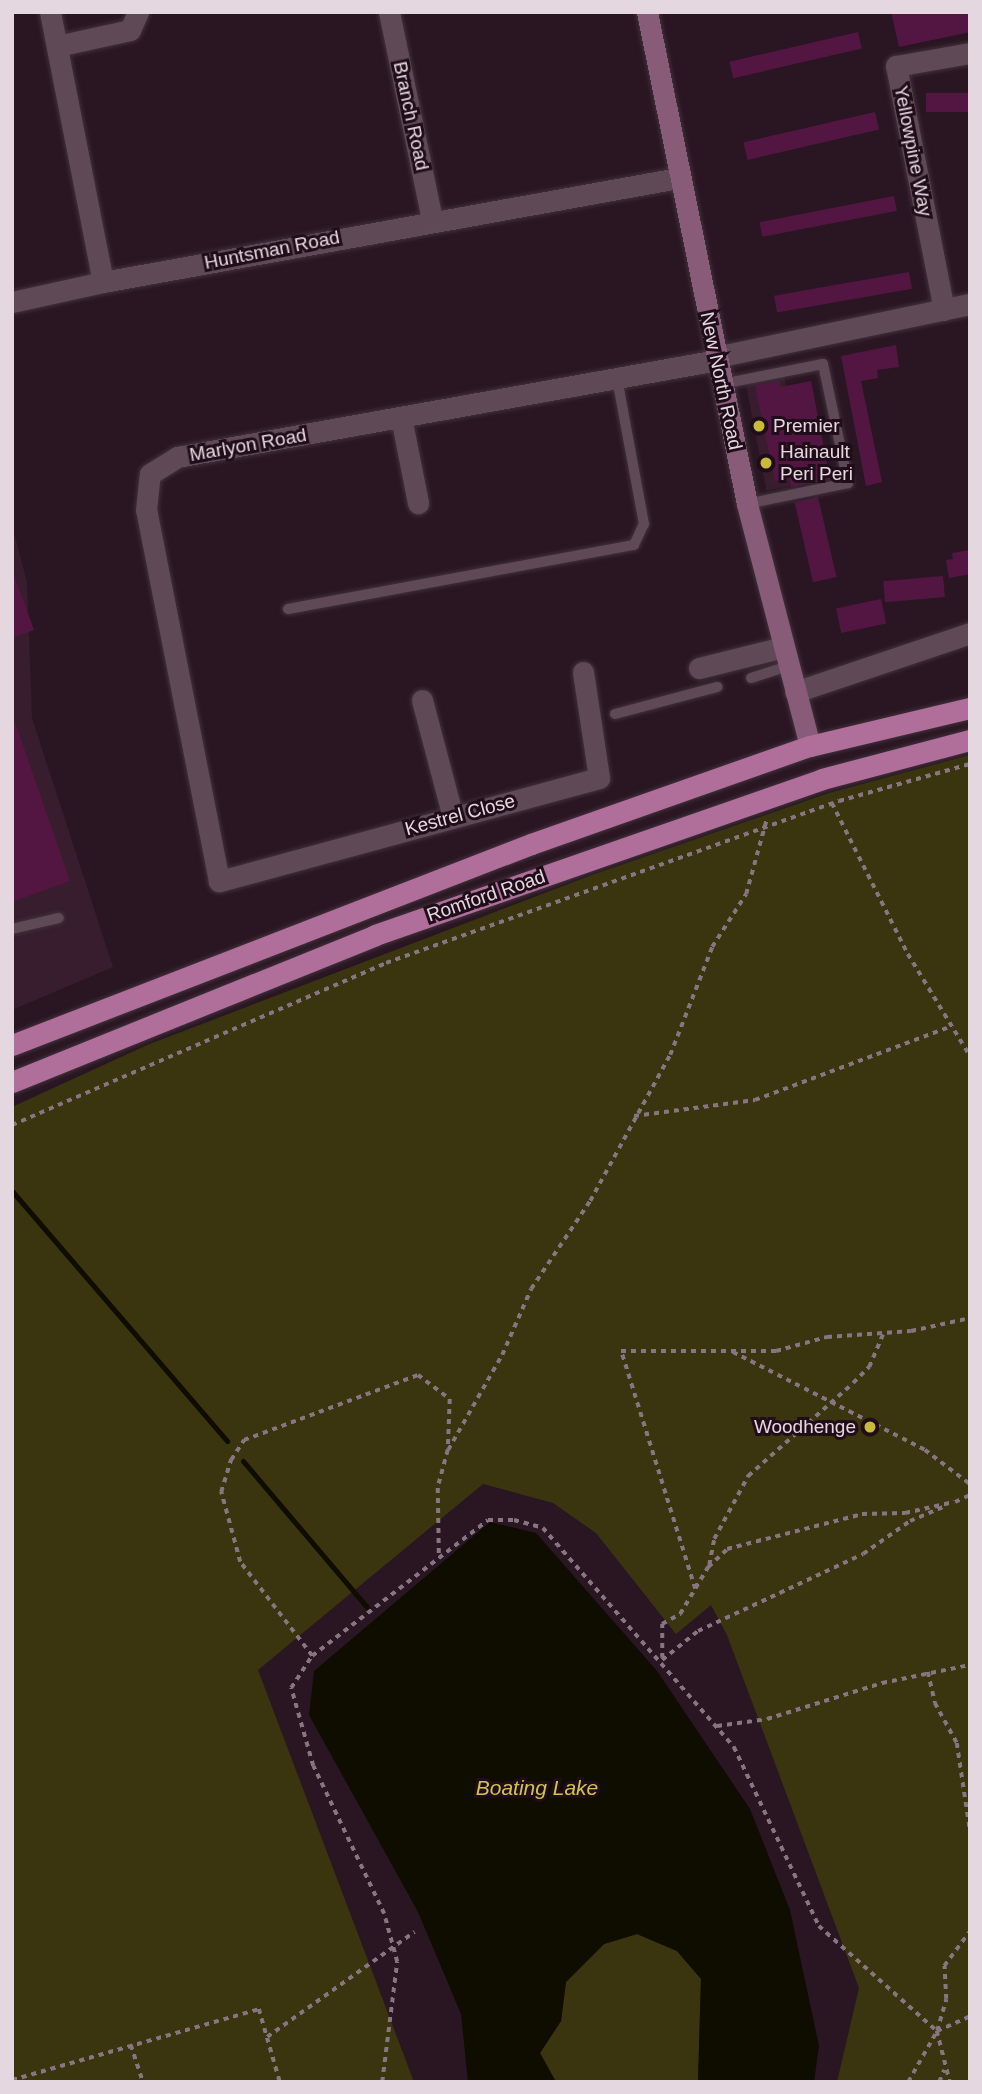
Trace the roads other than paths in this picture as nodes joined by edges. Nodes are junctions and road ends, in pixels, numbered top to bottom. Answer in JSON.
{"nodes":[{"id":1,"x":50,"y":12,"type":"edge"},
{"id":2,"x":138,"y":12,"type":"edge"},
{"id":3,"x":389,"y":12,"type":"edge"},
{"id":4,"x":647,"y":12,"type":"edge"},
{"id":5,"x":57,"y":46,"type":"junction"},
{"id":6,"x":970,"y":53,"type":"edge"},
{"id":7,"x":678,"y":178,"type":"junction"},
{"id":8,"x":432,"y":219,"type":"junction"},
{"id":9,"x":103,"y":282,"type":"junction"},
{"id":10,"x":12,"y":302,"type":"edge"},
{"id":11,"x":970,"y":304,"type":"edge"},
{"id":12,"x":944,"y":310,"type":"junction"},
{"id":13,"x":716,"y":359,"type":"junction"},
{"id":14,"x":617,"y":378,"type":"junction"},
{"id":15,"x":722,"y":384,"type":"junction"},
{"id":16,"x":401,"y":417,"type":"junction"},
{"id":17,"x":418,"y":503,"type":"dead end"},
{"id":18,"x":747,"y":504,"type":"junction"},
{"id":19,"x":288,"y":609,"type":"dead end"},
{"id":20,"x":970,"y":634,"type":"edge"},
{"id":21,"x":786,"y":657,"type":"junction"},
{"id":22,"x":699,"y":668,"type":"dead end"},
{"id":23,"x":583,"y":672,"type":"dead end"},
{"id":24,"x":751,"y":678,"type":"dead end"},
{"id":25,"x":717,"y":687,"type":"dead end"},
{"id":26,"x":795,"y":692,"type":"junction"},
{"id":27,"x":422,"y":700,"type":"dead end"},
{"id":28,"x":970,"y":708,"type":"edge"},
{"id":29,"x":615,"y":714,"type":"dead end"},
{"id":30,"x":970,"y":740,"type":"edge"},
{"id":31,"x":810,"y":746,"type":"junction"},
{"id":32,"x":822,"y":779,"type":"junction"},
{"id":33,"x":453,"y":817,"type":"junction"},
{"id":34,"x":219,"y":881,"type":"joint"},
{"id":35,"x":59,"y":918,"type":"dead end"},
{"id":36,"x":12,"y":929,"type":"edge"},
{"id":37,"x":12,"y":1045,"type":"edge"},
{"id":38,"x":12,"y":1082,"type":"edge"}],
"edges":[{"from":1,"to":5,"type":"street"},
{"from":2,"to":5,"type":"street"},
{"from":3,"to":8,"type":"street","name":"Branch Road"},
{"from":4,"to":7,"type":"street","name":"New North Road"},
{"from":5,"to":9,"type":"street"},
{"from":6,"to":12,"type":"street","name":"Yellowpine Way"},
{"from":7,"to":8,"type":"street","name":"Huntsman Road"},
{"from":7,"to":13,"type":"street","name":"New North Road"},
{"from":8,"to":9,"type":"street","name":"Huntsman Road"},
{"from":9,"to":10,"type":"street","name":"Huntsman Road"},
{"from":11,"to":12,"type":"street"},
{"from":12,"to":13,"type":"street"},
{"from":13,"to":14,"type":"street","name":"Marlyon Road"},
{"from":13,"to":15,"type":"street","name":"New North Road"},
{"from":14,"to":16,"type":"street","name":"Marlyon Road"},
{"from":14,"to":19,"type":"lane"},
{"from":15,"to":18,"type":"street","name":"New North Road"},
{"from":15,"to":18,"type":"lane"},
{"from":16,"to":17,"type":"street"},
{"from":16,"to":34,"type":"street","name":"Marlyon Road"},
{"from":18,"to":21,"type":"street","name":"New North Road"},
{"from":20,"to":26,"type":"street"},
{"from":21,"to":22,"type":"street"},
{"from":21,"to":24,"type":"lane"},
{"from":21,"to":26,"type":"street","name":"New North Road"},
{"from":23,"to":33,"type":"street","name":"Kestrel Close"},
{"from":25,"to":29,"type":"lane"},
{"from":26,"to":31,"type":"street","name":"New North Road"},
{"from":27,"to":33,"type":"street"},
{"from":28,"to":31,"type":"main road","name":"Romford Road"},
{"from":30,"to":32,"type":"main road","name":"Romford Road"},
{"from":31,"to":32,"type":"main road"},
{"from":31,"to":37,"type":"main road","name":"Romford Road"},
{"from":32,"to":38,"type":"main road","name":"Romford Road"},
{"from":33,"to":34,"type":"street","name":"Kestrel Close"},
{"from":35,"to":36,"type":"lane"}]}
